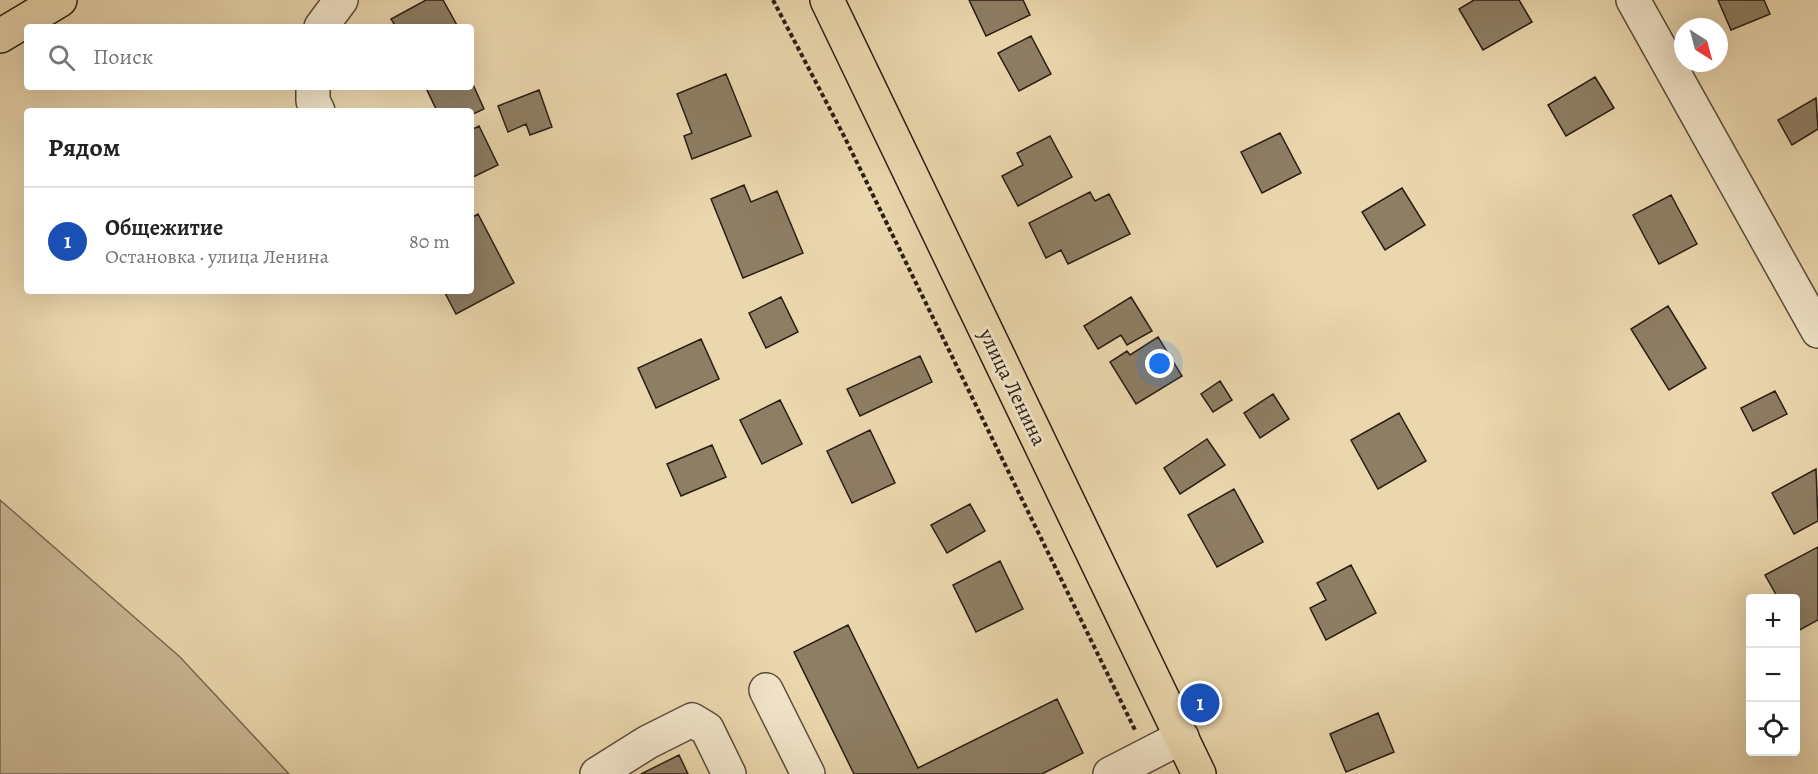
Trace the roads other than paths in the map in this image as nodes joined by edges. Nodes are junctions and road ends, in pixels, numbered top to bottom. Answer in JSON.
{"nodes":[{"id":1,"x":60,"y":0,"type":"edge"},
{"id":2,"x":341,"y":0,"type":"edge"},
{"id":3,"x":827,"y":0,"type":"edge"},
{"id":4,"x":1633,"y":0,"type":"edge"},
{"id":5,"x":323,"y":24,"type":"edge"},
{"id":6,"x":0,"y":36,"type":"edge"},
{"id":7,"x":313,"y":90,"type":"edge"},
{"id":8,"x":316,"y":108,"type":"edge"},
{"id":9,"x":1818,"y":331,"type":"edge"},
{"id":10,"x":766,"y":690,"type":"dead end"},
{"id":11,"x":1182,"y":737,"type":"junction"},
{"id":12,"x":597,"y":774,"type":"edge"},
{"id":13,"x":729,"y":774,"type":"edge"},
{"id":14,"x":808,"y":774,"type":"edge"},
{"id":15,"x":1110,"y":774,"type":"edge"},
{"id":16,"x":1199,"y":774,"type":"edge"}],
"edges":[{"from":1,"to":6,"type":"main road"},
{"from":2,"to":5,"type":"street"},
{"from":3,"to":11,"type":"main road","name":"улица Ленина"},
{"from":4,"to":9,"type":"street"},
{"from":7,"to":8,"type":"street"},
{"from":10,"to":14,"type":"street"},
{"from":11,"to":15,"type":"street"},
{"from":11,"to":16,"type":"main road","name":"улица Ленина"},
{"from":12,"to":13,"type":"street"}]}
